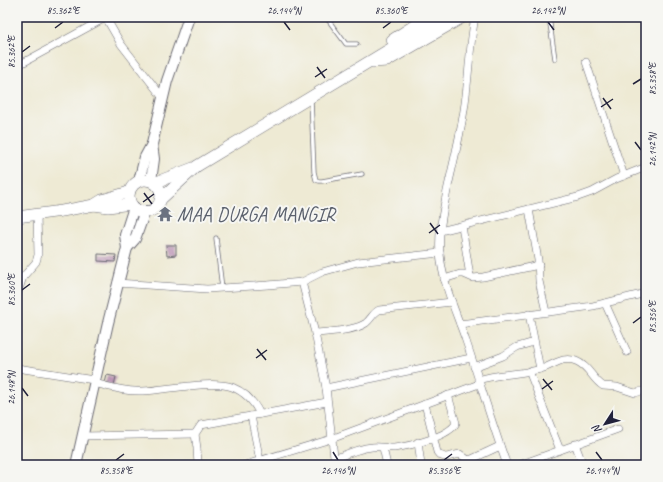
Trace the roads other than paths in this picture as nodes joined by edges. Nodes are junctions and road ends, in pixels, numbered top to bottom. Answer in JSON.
{"nodes":[{"id":1,"x":106,"y":17,"type":"edge"},
{"id":2,"x":189,"y":17,"type":"edge"},
{"id":3,"x":326,"y":17,"type":"edge"},
{"id":4,"x":427,"y":17,"type":"edge"},
{"id":5,"x":443,"y":17,"type":"edge"},
{"id":6,"x":463,"y":17,"type":"edge"},
{"id":7,"x":475,"y":17,"type":"edge"},
{"id":8,"x":549,"y":17,"type":"edge"},
{"id":9,"x":357,"y":44,"type":"dead end"},
{"id":10,"x":555,"y":59,"type":"dead end"},
{"id":11,"x":586,"y":62,"type":"dead end"},
{"id":12,"x":369,"y":63,"type":"junction"},
{"id":13,"x":17,"y":66,"type":"edge"},
{"id":14,"x":311,"y":97,"type":"junction"},
{"id":15,"x":163,"y":98,"type":"junction"},
{"id":16,"x":152,"y":144,"type":"junction"},
{"id":17,"x":197,"y":166,"type":"junction"},
{"id":18,"x":646,"y":168,"type":"edge"},
{"id":19,"x":362,"y":174,"type":"dead end"},
{"id":20,"x":624,"y":176,"type":"junction"},
{"id":21,"x":139,"y":181,"type":"junction"},
{"id":22,"x":152,"y":182,"type":"junction"},
{"id":23,"x":129,"y":192,"type":"junction"},
{"id":24,"x":160,"y":200,"type":"junction"},
{"id":25,"x":94,"y":205,"type":"junction"},
{"id":26,"x":133,"y":206,"type":"junction"},
{"id":27,"x":529,"y":209,"type":"junction"},
{"id":28,"x":145,"y":211,"type":"junction"},
{"id":29,"x":36,"y":214,"type":"junction"},
{"id":30,"x":17,"y":217,"type":"edge"},
{"id":31,"x":462,"y":226,"type":"junction"},
{"id":32,"x":440,"y":231,"type":"junction"},
{"id":33,"x":216,"y":238,"type":"dead end"},
{"id":34,"x":127,"y":248,"type":"junction"},
{"id":35,"x":440,"y":253,"type":"junction"},
{"id":36,"x":538,"y":265,"type":"junction"},
{"id":37,"x":470,"y":276,"type":"junction"},
{"id":38,"x":444,"y":279,"type":"junction"},
{"id":39,"x":302,"y":282,"type":"junction"},
{"id":40,"x":117,"y":283,"type":"junction"},
{"id":41,"x":222,"y":289,"type":"junction"},
{"id":42,"x":646,"y":292,"type":"edge"},
{"id":43,"x":17,"y":295,"type":"edge"},
{"id":44,"x":452,"y":302,"type":"junction"},
{"id":45,"x":605,"y":303,"type":"junction"},
{"id":46,"x":546,"y":312,"type":"junction"},
{"id":47,"x":529,"y":314,"type":"junction"},
{"id":48,"x":460,"y":324,"type":"junction"},
{"id":49,"x":315,"y":333,"type":"junction"},
{"id":50,"x":534,"y":342,"type":"junction"},
{"id":51,"x":627,"y":352,"type":"dead end"},
{"id":52,"x":471,"y":358,"type":"junction"},
{"id":53,"x":474,"y":367,"type":"junction"},
{"id":54,"x":17,"y":368,"type":"edge"},
{"id":55,"x":540,"y":369,"type":"junction"},
{"id":56,"x":530,"y":371,"type":"junction"},
{"id":57,"x":94,"y":382,"type":"junction"},
{"id":58,"x":478,"y":382,"type":"junction"},
{"id":59,"x":326,"y":388,"type":"junction"},
{"id":60,"x":646,"y":390,"type":"edge"},
{"id":61,"x":448,"y":395,"type":"junction"},
{"id":62,"x":327,"y":402,"type":"junction"},
{"id":63,"x":424,"y":404,"type":"junction"},
{"id":64,"x":260,"y":414,"type":"junction"},
{"id":65,"x":250,"y":416,"type":"junction"},
{"id":66,"x":618,"y":429,"type":"dead end"},
{"id":67,"x":195,"y":434,"type":"junction"},
{"id":68,"x":82,"y":436,"type":"junction"},
{"id":69,"x":434,"y":438,"type":"junction"},
{"id":70,"x":331,"y":439,"type":"junction"},
{"id":71,"x":418,"y":442,"type":"junction"},
{"id":72,"x":575,"y":444,"type":"junction"},
{"id":73,"x":500,"y":446,"type":"junction"},
{"id":74,"x":383,"y":448,"type":"junction"},
{"id":75,"x":560,"y":450,"type":"junction"},
{"id":76,"x":260,"y":461,"type":"junction"},
{"id":77,"x":334,"y":462,"type":"edge"},
{"id":78,"x":466,"y":462,"type":"edge"},
{"id":79,"x":76,"y":465,"type":"edge"},
{"id":80,"x":198,"y":465,"type":"edge"},
{"id":81,"x":246,"y":465,"type":"edge"},
{"id":82,"x":387,"y":465,"type":"edge"},
{"id":83,"x":421,"y":465,"type":"edge"},
{"id":84,"x":507,"y":465,"type":"edge"},
{"id":85,"x":519,"y":465,"type":"edge"},
{"id":86,"x":583,"y":465,"type":"edge"}],
"edges":[{"from":1,"to":13,"type":"street"},
{"from":1,"to":15,"type":"street"},
{"from":2,"to":15,"type":"main road"},
{"from":3,"to":9,"type":"lane"},
{"from":4,"to":12,"type":"main road"},
{"from":5,"to":12,"type":"main road"},
{"from":6,"to":12,"type":"main road"},
{"from":7,"to":32,"type":"street"},
{"from":8,"to":10,"type":"lane"},
{"from":11,"to":20,"type":"street"},
{"from":12,"to":14,"type":"main road"},
{"from":14,"to":17,"type":"main road"},
{"from":14,"to":19,"type":"lane"},
{"from":15,"to":16,"type":"main road"},
{"from":16,"to":21,"type":"main road"},
{"from":16,"to":22,"type":"main road"},
{"from":17,"to":22,"type":"main road"},
{"from":17,"to":24,"type":"main road"},
{"from":18,"to":20,"type":"street"},
{"from":20,"to":27,"type":"street"},
{"from":21,"to":22,"type":"main road"},
{"from":21,"to":23,"type":"main road"},
{"from":22,"to":24,"type":"main road"},
{"from":23,"to":25,"type":"main road"},
{"from":23,"to":26,"type":"main road"},
{"from":24,"to":28,"type":"main road"},
{"from":25,"to":26,"type":"main road"},
{"from":25,"to":29,"type":"main road"},
{"from":26,"to":28,"type":"main road"},
{"from":26,"to":34,"type":"main road"},
{"from":27,"to":31,"type":"street"},
{"from":27,"to":36,"type":"street"},
{"from":28,"to":34,"type":"main road"},
{"from":29,"to":30,"type":"main road"},
{"from":29,"to":43,"type":"street"},
{"from":31,"to":32,"type":"street"},
{"from":31,"to":37,"type":"street"},
{"from":32,"to":35,"type":"street"},
{"from":33,"to":41,"type":"lane"},
{"from":34,"to":40,"type":"main road"},
{"from":35,"to":38,"type":"street"},
{"from":35,"to":39,"type":"street"},
{"from":36,"to":37,"type":"street"},
{"from":36,"to":46,"type":"street"},
{"from":37,"to":38,"type":"street"},
{"from":38,"to":44,"type":"street"},
{"from":39,"to":41,"type":"street"},
{"from":39,"to":49,"type":"street"},
{"from":40,"to":41,"type":"street"},
{"from":40,"to":57,"type":"main road"},
{"from":42,"to":45,"type":"street"},
{"from":44,"to":48,"type":"street"},
{"from":44,"to":49,"type":"street"},
{"from":45,"to":46,"type":"street"},
{"from":45,"to":51,"type":"street"},
{"from":46,"to":47,"type":"street"},
{"from":47,"to":48,"type":"street"},
{"from":47,"to":50,"type":"street"},
{"from":48,"to":52,"type":"street"},
{"from":49,"to":59,"type":"street"},
{"from":50,"to":53,"type":"street"},
{"from":50,"to":55,"type":"street"},
{"from":52,"to":53,"type":"street"},
{"from":52,"to":59,"type":"street"},
{"from":53,"to":58,"type":"street"},
{"from":54,"to":57,"type":"street"},
{"from":55,"to":56,"type":"street"},
{"from":55,"to":60,"type":"street"},
{"from":56,"to":58,"type":"street"},
{"from":56,"to":75,"type":"street"},
{"from":57,"to":64,"type":"street"},
{"from":57,"to":68,"type":"main road"},
{"from":58,"to":61,"type":"street"},
{"from":58,"to":73,"type":"street"},
{"from":59,"to":62,"type":"street"},
{"from":61,"to":63,"type":"street"},
{"from":61,"to":69,"type":"street"},
{"from":62,"to":64,"type":"street"},
{"from":62,"to":70,"type":"street"},
{"from":63,"to":69,"type":"street"},
{"from":63,"to":70,"type":"street"},
{"from":64,"to":65,"type":"street"},
{"from":65,"to":67,"type":"street"},
{"from":65,"to":76,"type":"street"},
{"from":66,"to":72,"type":"street"},
{"from":67,"to":68,"type":"street"},
{"from":67,"to":80,"type":"street"},
{"from":68,"to":79,"type":"main road"},
{"from":69,"to":71,"type":"street"},
{"from":69,"to":78,"type":"street"},
{"from":70,"to":76,"type":"street"},
{"from":70,"to":77,"type":"street"},
{"from":71,"to":74,"type":"street"},
{"from":71,"to":83,"type":"street"},
{"from":72,"to":75,"type":"street"},
{"from":72,"to":86,"type":"street"},
{"from":73,"to":78,"type":"street"},
{"from":73,"to":84,"type":"street"},
{"from":74,"to":77,"type":"street"},
{"from":74,"to":82,"type":"street"},
{"from":75,"to":85,"type":"street"},
{"from":76,"to":81,"type":"street"}]}
